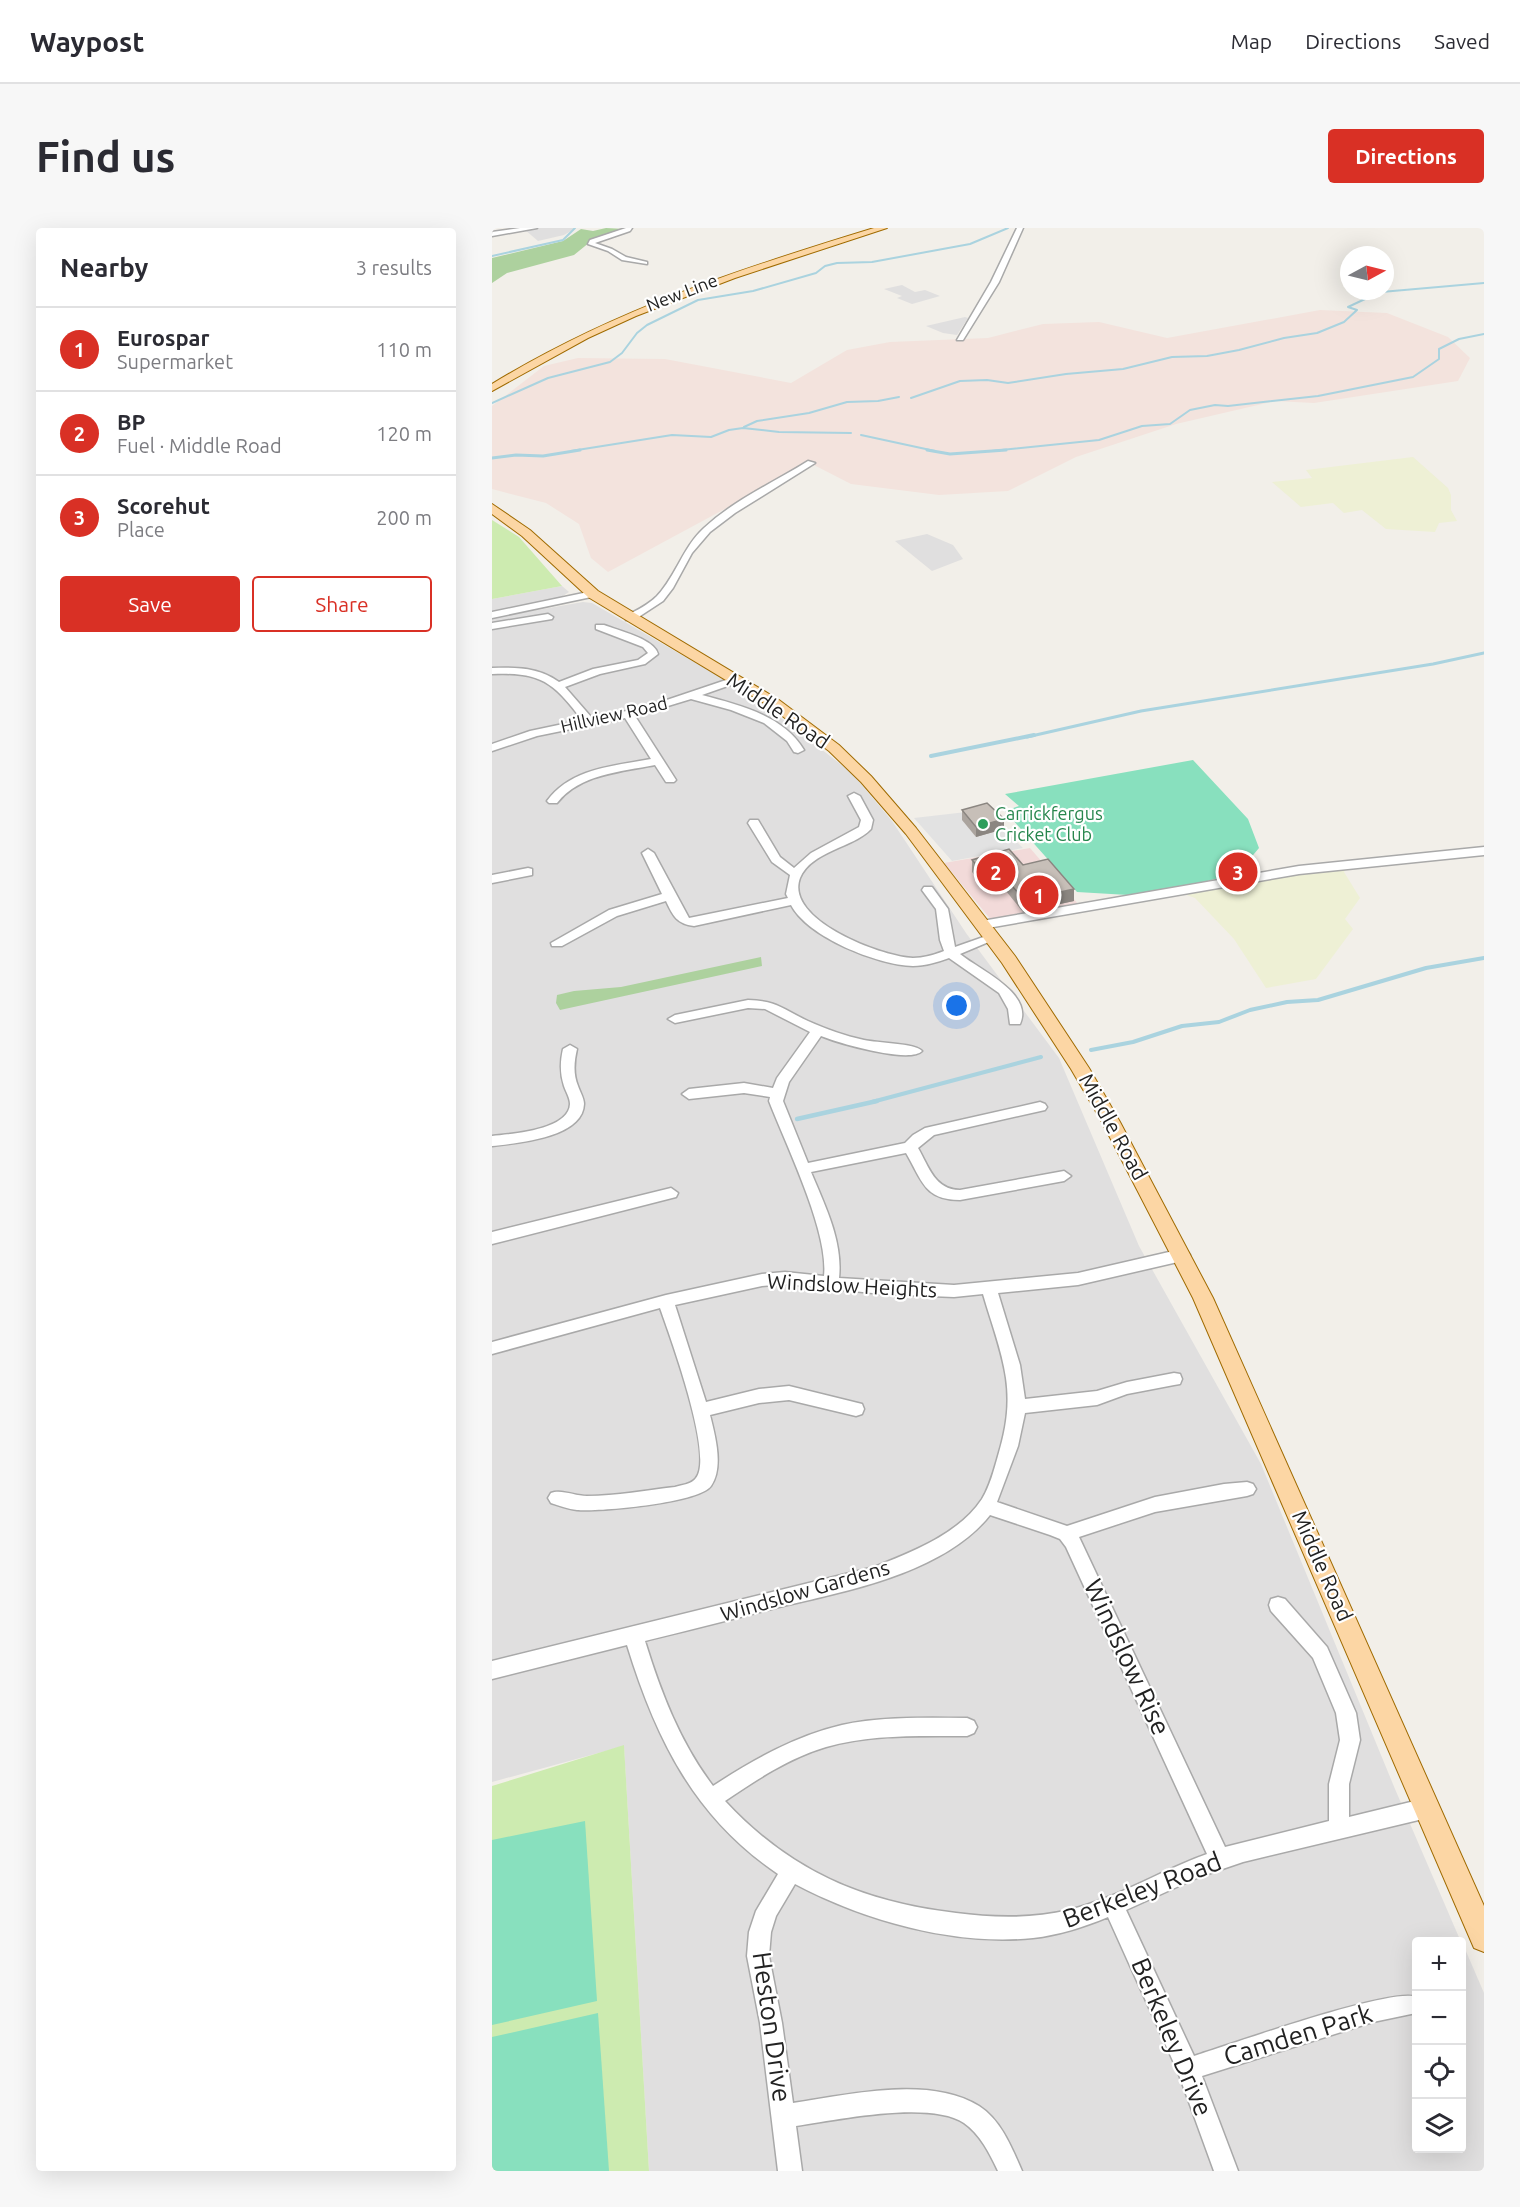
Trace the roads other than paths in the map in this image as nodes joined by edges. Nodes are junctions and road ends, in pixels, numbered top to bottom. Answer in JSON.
{"nodes":[{"id":1,"x":534,"y":228,"type":"edge"},
{"id":2,"x":629,"y":228,"type":"edge"},
{"id":3,"x":883,"y":228,"type":"edge"},
{"id":4,"x":1020,"y":228,"type":"edge"},
{"id":5,"x":492,"y":234,"type":"edge"},
{"id":6,"x":645,"y":263,"type":"dead end"},
{"id":7,"x":960,"y":338,"type":"dead end"},
{"id":8,"x":492,"y":387,"type":"edge"},
{"id":9,"x":812,"y":463,"type":"dead end"},
{"id":10,"x":492,"y":508,"type":"edge"},
{"id":11,"x":593,"y":594,"type":"junction"},
{"id":12,"x":492,"y":615,"type":"edge"},
{"id":13,"x":548,"y":617,"type":"dead end"},
{"id":14,"x":630,"y":618,"type":"junction"},
{"id":15,"x":492,"y":626,"type":"edge"},
{"id":16,"x":600,"y":627,"type":"dead end"},
{"id":17,"x":492,"y":671,"type":"edge"},
{"id":18,"x":735,"y":680,"type":"junction"},
{"id":19,"x":559,"y":685,"type":"junction"},
{"id":20,"x":692,"y":696,"type":"junction"},
{"id":21,"x":629,"y":716,"type":"junction"},
{"id":22,"x":590,"y":723,"type":"junction"},
{"id":23,"x":492,"y":748,"type":"edge"},
{"id":24,"x":798,"y":750,"type":"dead end"},
{"id":25,"x":658,"y":761,"type":"junction"},
{"id":26,"x":670,"y":780,"type":"dead end"},
{"id":27,"x":854,"y":796,"type":"dead end"},
{"id":28,"x":553,"y":801,"type":"dead end"},
{"id":29,"x":754,"y":823,"type":"dead end"},
{"id":30,"x":1484,"y":851,"type":"edge"},
{"id":31,"x":648,"y":853,"type":"dead end"},
{"id":32,"x":528,"y":872,"type":"dead end"},
{"id":33,"x":797,"y":873,"type":"junction"},
{"id":34,"x":492,"y":879,"type":"edge"},
{"id":35,"x":928,"y":890,"type":"dead end"},
{"id":36,"x":670,"y":896,"type":"junction"},
{"id":37,"x":795,"y":900,"type":"junction"},
{"id":38,"x":987,"y":931,"type":"junction"},
{"id":39,"x":557,"y":943,"type":"dead end"},
{"id":40,"x":951,"y":952,"type":"junction"},
{"id":41,"x":675,"y":1019,"type":"dead end"},
{"id":42,"x":1015,"y":1021,"type":"dead end"},
{"id":43,"x":818,"y":1031,"type":"junction"},
{"id":44,"x":570,"y":1049,"type":"dead end"},
{"id":45,"x":915,"y":1051,"type":"dead end"},
{"id":46,"x":777,"y":1093,"type":"junction"},
{"id":47,"x":690,"y":1094,"type":"dead end"},
{"id":48,"x":1040,"y":1107,"type":"dead end"},
{"id":49,"x":492,"y":1141,"type":"edge"},
{"id":50,"x":910,"y":1147,"type":"junction"},
{"id":51,"x":803,"y":1169,"type":"junction"},
{"id":52,"x":1064,"y":1176,"type":"dead end"},
{"id":53,"x":671,"y":1193,"type":"dead end"},
{"id":54,"x":492,"y":1238,"type":"edge"},
{"id":55,"x":1182,"y":1255,"type":"junction"},
{"id":56,"x":831,"y":1283,"type":"junction"},
{"id":57,"x":989,"y":1289,"type":"junction"},
{"id":58,"x":666,"y":1301,"type":"junction"},
{"id":59,"x":492,"y":1348,"type":"edge"},
{"id":60,"x":1174,"y":1379,"type":"dead end"},
{"id":61,"x":1017,"y":1407,"type":"junction"},
{"id":62,"x":856,"y":1408,"type":"dead end"},
{"id":63,"x":701,"y":1410,"type":"junction"},
{"id":64,"x":1248,"y":1489,"type":"dead end"},
{"id":65,"x":557,"y":1498,"type":"dead end"},
{"id":66,"x":986,"y":1506,"type":"junction"},
{"id":67,"x":1066,"y":1534,"type":"junction"},
{"id":68,"x":1278,"y":1605,"type":"dead end"},
{"id":69,"x":634,"y":1636,"type":"junction"},
{"id":70,"x":492,"y":1670,"type":"edge"},
{"id":71,"x":967,"y":1727,"type":"dead end"},
{"id":72,"x":711,"y":1799,"type":"junction"},
{"id":73,"x":1427,"y":1808,"type":"junction"},
{"id":74,"x":1339,"y":1829,"type":"junction"},
{"id":75,"x":1220,"y":1859,"type":"junction"},
{"id":76,"x":790,"y":1873,"type":"junction"},
{"id":77,"x":1113,"y":1904,"type":"junction"},
{"id":78,"x":1484,"y":1938,"type":"edge"},
{"id":79,"x":1409,"y":2005,"type":"dead end"},
{"id":80,"x":1188,"y":2069,"type":"junction"},
{"id":81,"x":785,"y":2116,"type":"junction"},
{"id":82,"x":790,"y":2171,"type":"edge"},
{"id":83,"x":1010,"y":2171,"type":"edge"},
{"id":84,"x":1226,"y":2171,"type":"edge"}],
"edges":[{"from":1,"to":5,"type":"street"},
{"from":2,"to":6,"type":"street"},
{"from":3,"to":8,"type":"main road","name":"New Line"},
{"from":4,"to":7,"type":"street"},
{"from":9,"to":14,"type":"street"},
{"from":10,"to":11,"type":"main road","name":"Middle Road"},
{"from":11,"to":12,"type":"street"},
{"from":11,"to":14,"type":"main road","name":"Middle Road"},
{"from":13,"to":15,"type":"street"},
{"from":14,"to":18,"type":"main road","name":"Middle Road"},
{"from":16,"to":19,"type":"street"},
{"from":17,"to":19,"type":"street"},
{"from":18,"to":20,"type":"street","name":"Hillview Road"},
{"from":18,"to":38,"type":"main road","name":"Middle Road"},
{"from":19,"to":22,"type":"street"},
{"from":20,"to":21,"type":"street","name":"Hillview Road"},
{"from":20,"to":24,"type":"street"},
{"from":21,"to":22,"type":"street","name":"Hillview Road"},
{"from":21,"to":25,"type":"street"},
{"from":22,"to":23,"type":"street","name":"Hillview Road"},
{"from":25,"to":26,"type":"street"},
{"from":25,"to":28,"type":"street"},
{"from":27,"to":33,"type":"street"},
{"from":29,"to":33,"type":"street"},
{"from":30,"to":38,"type":"street"},
{"from":31,"to":36,"type":"street"},
{"from":32,"to":34,"type":"street"},
{"from":33,"to":37,"type":"street"},
{"from":35,"to":40,"type":"street"},
{"from":36,"to":37,"type":"street"},
{"from":36,"to":39,"type":"street"},
{"from":37,"to":40,"type":"street"},
{"from":38,"to":40,"type":"street"},
{"from":38,"to":55,"type":"main road","name":"Middle Road"},
{"from":40,"to":42,"type":"street"},
{"from":41,"to":43,"type":"street"},
{"from":43,"to":45,"type":"street"},
{"from":43,"to":46,"type":"street"},
{"from":44,"to":49,"type":"street"},
{"from":46,"to":47,"type":"street"},
{"from":46,"to":51,"type":"street"},
{"from":48,"to":50,"type":"street"},
{"from":50,"to":51,"type":"street"},
{"from":50,"to":52,"type":"street"},
{"from":51,"to":56,"type":"street"},
{"from":53,"to":54,"type":"street"},
{"from":55,"to":57,"type":"street","name":"Windslow Heights"},
{"from":55,"to":73,"type":"main road","name":"Middle Road"},
{"from":56,"to":57,"type":"street","name":"Windslow Heights"},
{"from":56,"to":58,"type":"street","name":"Windslow Heights"},
{"from":57,"to":61,"type":"street","name":"Windslow Gardens"},
{"from":58,"to":59,"type":"street","name":"Windslow Heights"},
{"from":58,"to":63,"type":"street"},
{"from":60,"to":61,"type":"street"},
{"from":61,"to":66,"type":"street","name":"Windslow Gardens"},
{"from":62,"to":63,"type":"street"},
{"from":63,"to":65,"type":"street"},
{"from":64,"to":67,"type":"street"},
{"from":66,"to":67,"type":"street"},
{"from":66,"to":69,"type":"street","name":"Windslow Gardens"},
{"from":67,"to":75,"type":"street","name":"Windslow Rise"},
{"from":68,"to":74,"type":"street"},
{"from":69,"to":70,"type":"street","name":"Windslow Gardens"},
{"from":69,"to":72,"type":"street","name":"Berkeley Road"},
{"from":71,"to":72,"type":"street"},
{"from":72,"to":76,"type":"street","name":"Berkeley Road"},
{"from":73,"to":74,"type":"street","name":"Berkeley Road"},
{"from":73,"to":78,"type":"main road","name":"Middle Road"},
{"from":74,"to":75,"type":"street","name":"Berkeley Road"},
{"from":75,"to":77,"type":"street","name":"Berkeley Road"},
{"from":76,"to":77,"type":"street","name":"Berkeley Road"},
{"from":76,"to":81,"type":"street","name":"Heston Drive"},
{"from":77,"to":80,"type":"street","name":"Berkeley Drive"},
{"from":79,"to":80,"type":"street","name":"Camden Park"},
{"from":80,"to":84,"type":"street","name":"Berkeley Drive"},
{"from":81,"to":82,"type":"street","name":"Heston Drive"},
{"from":81,"to":83,"type":"street","name":"Heston Drive"}]}
